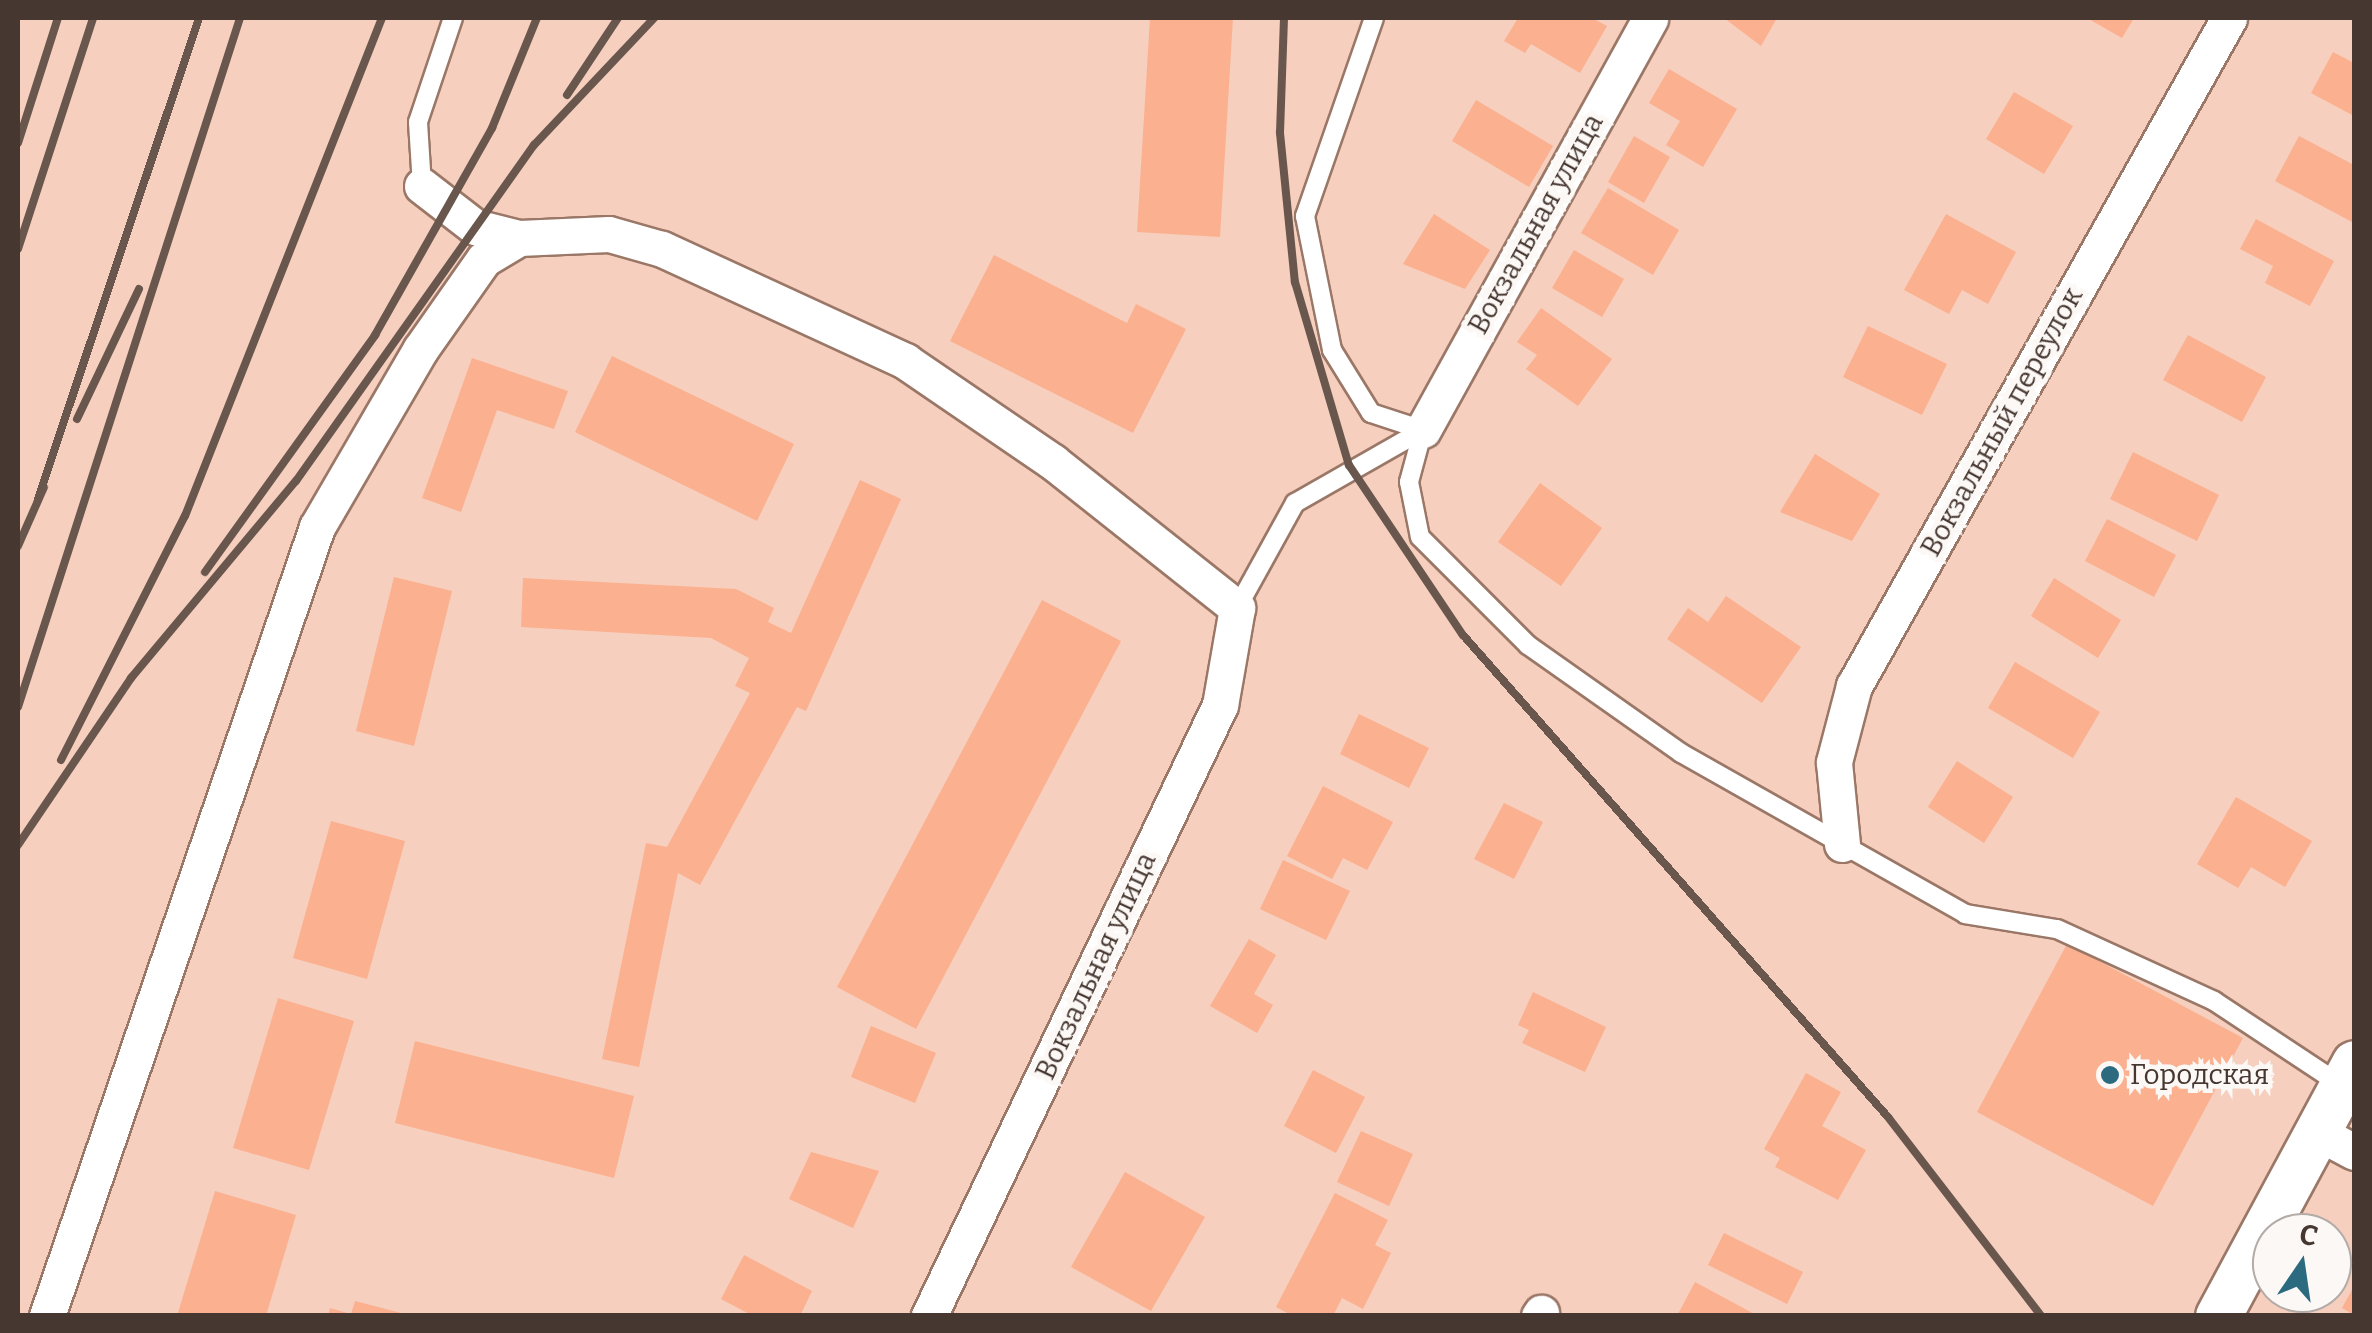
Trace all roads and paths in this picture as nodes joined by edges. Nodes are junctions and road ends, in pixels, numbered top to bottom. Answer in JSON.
{"nodes":[{"id":1,"x":453,"y":18,"type":"edge"},
{"id":2,"x":1374,"y":18,"type":"edge"},
{"id":3,"x":1650,"y":18,"type":"edge"},
{"id":4,"x":2229,"y":18,"type":"edge"},
{"id":5,"x":422,"y":186,"type":"joint"},
{"id":6,"x":519,"y":238,"type":"junction"},
{"id":7,"x":1422,"y":430,"type":"junction"},
{"id":8,"x":1237,"y":608,"type":"junction"},
{"id":9,"x":1842,"y":844,"type":"junction"},
{"id":10,"x":2348,"y":1074,"type":"edge"},
{"id":11,"x":2336,"y":1142,"type":"edge"},
{"id":12,"x":47,"y":1316,"type":"edge"},
{"id":13,"x":929,"y":1316,"type":"edge"},
{"id":14,"x":2218,"y":1316,"type":"edge"}],
"edges":[{"from":1,"to":5,"type":"lane"},
{"from":2,"to":7,"type":"lane"},
{"from":3,"to":7,"type":"street","name":"Вокзальная улица"},
{"from":4,"to":9,"type":"street","name":"Вокзальный переулок"},
{"from":5,"to":6,"type":"street"},
{"from":6,"to":8,"type":"street"},
{"from":6,"to":12,"type":"street"},
{"from":7,"to":8,"type":"lane"},
{"from":7,"to":9,"type":"lane"},
{"from":8,"to":13,"type":"street","name":"Вокзальная улица"},
{"from":9,"to":10,"type":"lane"},
{"from":10,"to":11,"type":"street"},
{"from":11,"to":14,"type":"street"}]}
